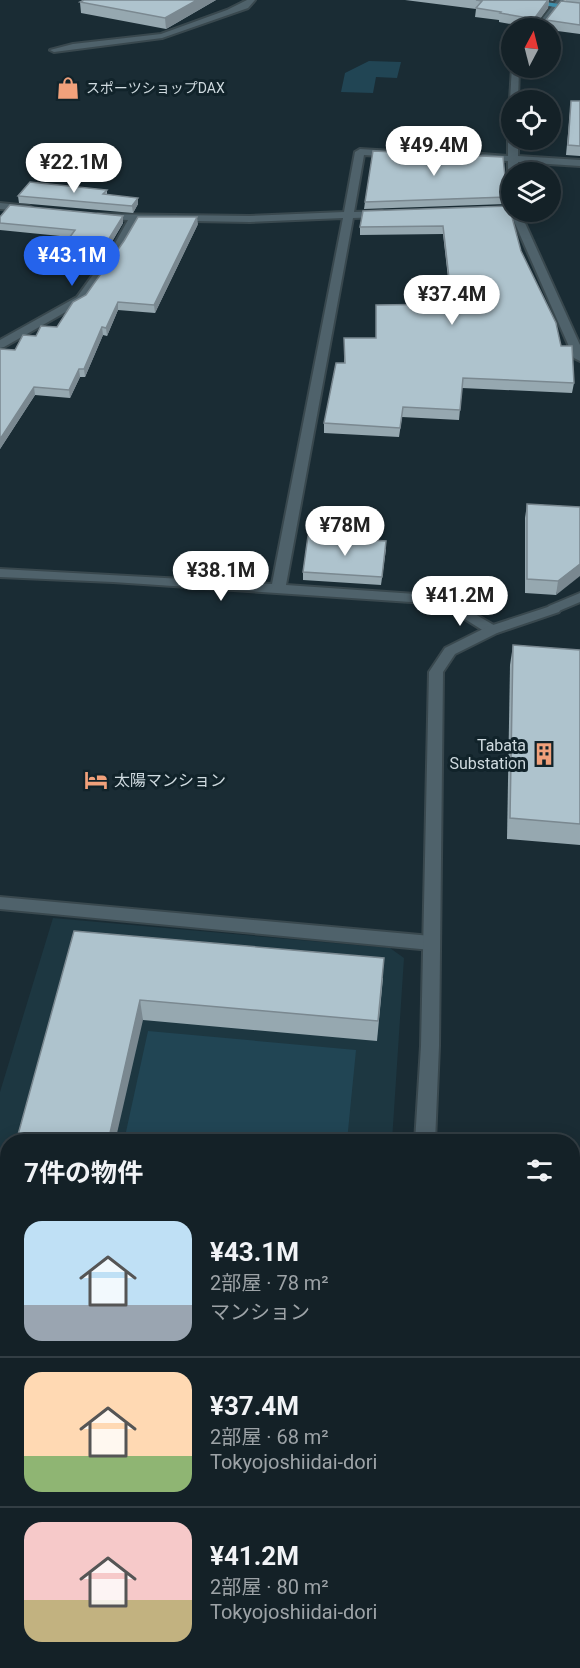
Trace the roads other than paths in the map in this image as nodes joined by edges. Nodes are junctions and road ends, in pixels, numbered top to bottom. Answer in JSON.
{"nodes":[{"id":1,"x":251,"y":0,"type":"edge"},
{"id":2,"x":515,"y":0,"type":"edge"},
{"id":3,"x":559,"y":3,"type":"edge"},
{"id":4,"x":580,"y":9,"type":"edge"},
{"id":5,"x":547,"y":18,"type":"edge"},
{"id":6,"x":54,"y":51,"type":"dead end"},
{"id":7,"x":513,"y":150,"type":"edge"},
{"id":8,"x":407,"y":154,"type":"edge"},
{"id":9,"x":467,"y":157,"type":"edge"},
{"id":10,"x":513,"y":160,"type":"junction"},
{"id":11,"x":580,"y":163,"type":"edge"},
{"id":12,"x":0,"y":206,"type":"edge"},
{"id":13,"x":42,"y":211,"type":"edge"},
{"id":14,"x":394,"y":214,"type":"edge"},
{"id":15,"x":89,"y":215,"type":"edge"},
{"id":16,"x":346,"y":216,"type":"junction"},
{"id":17,"x":134,"y":218,"type":"junction"},
{"id":18,"x":519,"y":222,"type":"edge"},
{"id":19,"x":0,"y":345,"type":"edge"},
{"id":20,"x":580,"y":358,"type":"edge"},
{"id":21,"x":0,"y":573,"type":"edge"},
{"id":22,"x":278,"y":590,"type":"junction"},
{"id":23,"x":580,"y":597,"type":"edge"},
{"id":24,"x":492,"y":630,"type":"junction"},
{"id":25,"x":0,"y":903,"type":"edge"},
{"id":26,"x":430,"y":943,"type":"junction"},
{"id":27,"x":425,"y":1134,"type":"edge"}],
"edges":[{"from":1,"to":6,"type":"street"},
{"from":2,"to":3,"type":"main road"},
{"from":3,"to":4,"type":"main road"},
{"from":3,"to":5,"type":"street"},
{"from":7,"to":10,"type":"street"},
{"from":8,"to":16,"type":"street"},
{"from":9,"to":10,"type":"street"},
{"from":10,"to":11,"type":"street"},
{"from":12,"to":13,"type":"street"},
{"from":14,"to":16,"type":"street"},
{"from":15,"to":17,"type":"street"},
{"from":16,"to":17,"type":"street"},
{"from":16,"to":22,"type":"street"},
{"from":17,"to":19,"type":"street"},
{"from":18,"to":20,"type":"street"},
{"from":21,"to":22,"type":"street"},
{"from":22,"to":24,"type":"street"},
{"from":23,"to":24,"type":"street"},
{"from":24,"to":26,"type":"street"},
{"from":25,"to":26,"type":"street"},
{"from":26,"to":27,"type":"street"}]}
